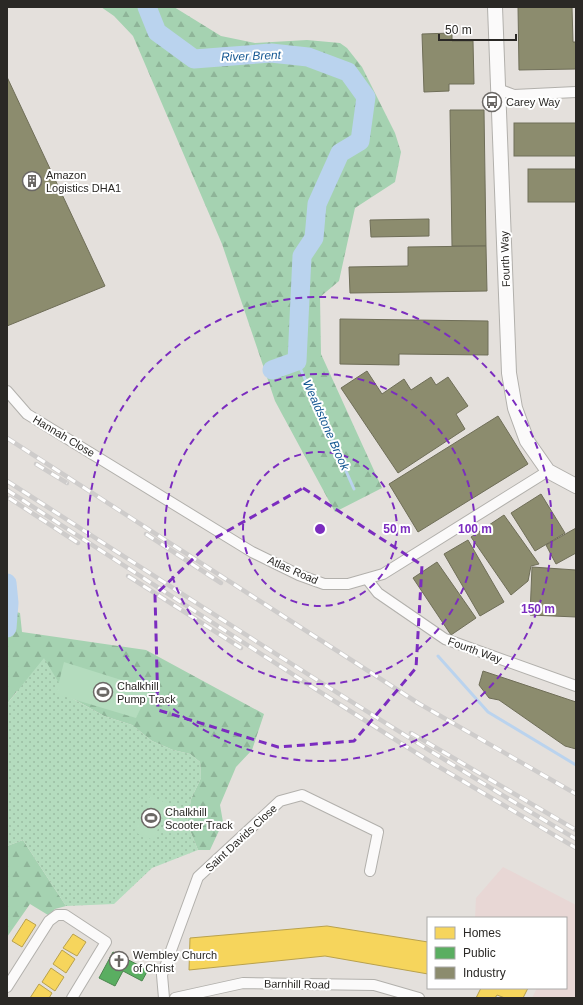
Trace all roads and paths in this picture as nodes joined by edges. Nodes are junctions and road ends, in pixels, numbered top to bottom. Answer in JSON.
{"nodes":[{"id":1,"x":495,"y":7,"type":"edge"},
{"id":2,"x":498,"y":89,"type":"junction"},
{"id":3,"x":576,"y":92,"type":"edge"},
{"id":4,"x":7,"y":392,"type":"edge"},
{"id":5,"x":548,"y":471,"type":"junction"},
{"id":6,"x":126,"y":475,"type":"joint"},
{"id":7,"x":576,"y":486,"type":"edge"},
{"id":8,"x":367,"y":579,"type":"junction"},
{"id":9,"x":576,"y":686,"type":"edge"},
{"id":10,"x":370,"y":871,"type":"dead end"},
{"id":11,"x":7,"y":987,"type":"edge"},
{"id":12,"x":72,"y":998,"type":"edge"},
{"id":13,"x":164,"y":998,"type":"edge"},
{"id":14,"x":176,"y":998,"type":"edge"},
{"id":15,"x":419,"y":998,"type":"edge"}],
"edges":[{"from":1,"to":2,"type":"main road","name":"Fourth Way"},
{"from":2,"to":3,"type":"street"},
{"from":2,"to":5,"type":"main road","name":"Fourth Way"},
{"from":4,"to":6,"type":"street","name":"Hannah Close"},
{"from":5,"to":7,"type":"main road","name":"Fourth Way"},
{"from":5,"to":8,"type":"street","name":"Atlas Road"},
{"from":6,"to":8,"type":"street","name":"Atlas Road"},
{"from":8,"to":9,"type":"street","name":"Fourth Way"},
{"from":10,"to":13,"type":"street","name":"Saint Davids Close"},
{"from":11,"to":12,"type":"street"},
{"from":14,"to":15,"type":"street","name":"Barnhill Road"}]}
